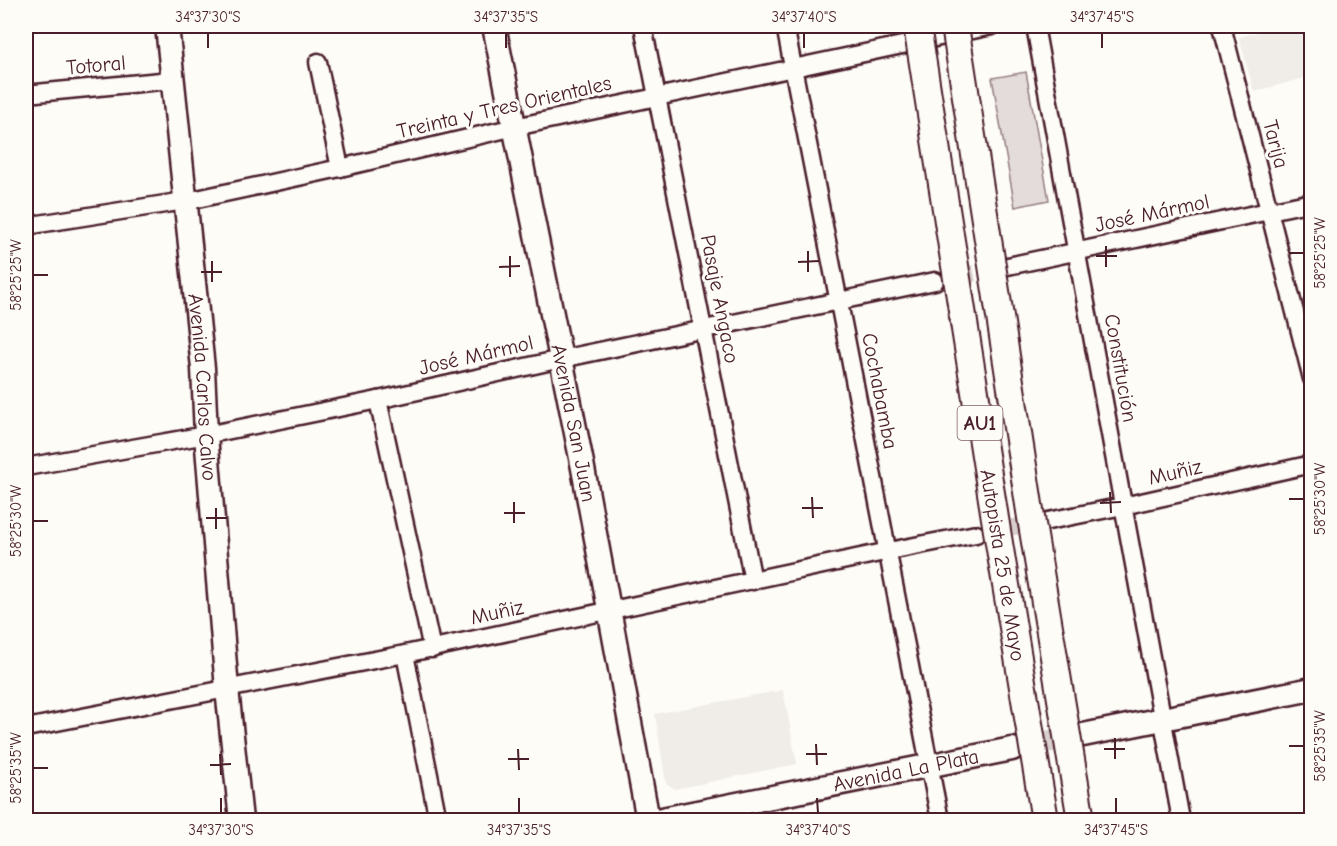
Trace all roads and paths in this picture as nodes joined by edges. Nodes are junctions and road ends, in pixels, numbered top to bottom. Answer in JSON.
{"nodes":[{"id":1,"x":167,"y":26,"type":"edge"},
{"id":2,"x":494,"y":26,"type":"edge"},
{"id":3,"x":643,"y":26,"type":"edge"},
{"id":4,"x":785,"y":26,"type":"edge"},
{"id":5,"x":917,"y":26,"type":"edge"},
{"id":6,"x":955,"y":26,"type":"edge"},
{"id":7,"x":992,"y":26,"type":"edge"},
{"id":8,"x":1035,"y":26,"type":"edge"},
{"id":9,"x":1222,"y":26,"type":"edge"},
{"id":10,"x":318,"y":62,"type":"dead end"},
{"id":11,"x":792,"y":68,"type":"junction"},
{"id":12,"x":171,"y":80,"type":"junction"},
{"id":13,"x":26,"y":94,"type":"edge"},
{"id":14,"x":657,"y":96,"type":"junction"},
{"id":15,"x":515,"y":127,"type":"junction"},
{"id":16,"x":340,"y":168,"type":"junction"},
{"id":17,"x":191,"y":200,"type":"junction"},
{"id":18,"x":1311,"y":202,"type":"edge"},
{"id":19,"x":1270,"y":210,"type":"junction"},
{"id":20,"x":26,"y":226,"type":"edge"},
{"id":21,"x":1077,"y":253,"type":"junction"},
{"id":22,"x":1003,"y":267,"type":"tunnel mouth"},
{"id":23,"x":935,"y":281,"type":"tunnel mouth"},
{"id":24,"x":839,"y":300,"type":"junction"},
{"id":25,"x":702,"y":329,"type":"junction"},
{"id":26,"x":561,"y":359,"type":"junction"},
{"id":27,"x":1311,"y":379,"type":"edge"},
{"id":28,"x":378,"y":400,"type":"junction"},
{"id":29,"x":206,"y":435,"type":"junction"},
{"id":30,"x":1311,"y":464,"type":"edge"},
{"id":31,"x":26,"y":467,"type":"edge"},
{"id":32,"x":1123,"y":506,"type":"junction"},
{"id":33,"x":1048,"y":521,"type":"tunnel mouth"},
{"id":34,"x":976,"y":534,"type":"tunnel mouth"},
{"id":35,"x":889,"y":551,"type":"junction"},
{"id":36,"x":753,"y":581,"type":"junction"},
{"id":37,"x":610,"y":610,"type":"junction"},
{"id":38,"x":432,"y":648,"type":"junction"},
{"id":39,"x":405,"y":654,"type":"junction"},
{"id":40,"x":227,"y":689,"type":"junction"},
{"id":41,"x":1311,"y":689,"type":"edge"},
{"id":42,"x":1163,"y":718,"type":"junction"},
{"id":43,"x":26,"y":728,"type":"edge"},
{"id":44,"x":1083,"y":735,"type":"tunnel mouth"},
{"id":45,"x":1012,"y":749,"type":"tunnel mouth"},
{"id":46,"x":930,"y":765,"type":"junction"},
{"id":47,"x":241,"y":820,"type":"edge"},
{"id":48,"x":438,"y":820,"type":"edge"},
{"id":49,"x":648,"y":820,"type":"edge"},
{"id":50,"x":657,"y":820,"type":"edge"},
{"id":51,"x":940,"y":820,"type":"edge"},
{"id":52,"x":1045,"y":820,"type":"edge"},
{"id":53,"x":1081,"y":820,"type":"edge"},
{"id":54,"x":1181,"y":820,"type":"edge"}],
"edges":[{"from":1,"to":12,"type":"main road"},
{"from":2,"to":15,"type":"main road","name":"Avenida San Juan"},
{"from":3,"to":14,"type":"street","name":"Pasaje Angaco"},
{"from":4,"to":11,"type":"street","name":"Cochabamba"},
{"from":5,"to":52,"type":"highway","name":"Autopista 25 de Mayo","number":"AU1","bridge":true},
{"from":6,"to":53,"type":"highway","name":"Autopista 25 de Mayo","number":"AU1","bridge":true},
{"from":7,"to":11,"type":"street","name":"Treinta y Tres Orientales"},
{"from":8,"to":21,"type":"street","name":"Constitución"},
{"from":9,"to":19,"type":"street","name":"Tarija"},
{"from":10,"to":16,"type":"street"},
{"from":11,"to":14,"type":"street","name":"Treinta y Tres Orientales"},
{"from":11,"to":24,"type":"street","name":"Cochabamba"},
{"from":12,"to":13,"type":"street","name":"Totoral"},
{"from":12,"to":17,"type":"main road"},
{"from":14,"to":15,"type":"street","name":"Treinta y Tres Orientales"},
{"from":14,"to":25,"type":"street","name":"Pasaje Angaco"},
{"from":15,"to":16,"type":"street","name":"Treinta y Tres Orientales"},
{"from":15,"to":26,"type":"main road","name":"Avenida San Juan"},
{"from":16,"to":17,"type":"street","name":"Treinta y Tres Orientales"},
{"from":17,"to":20,"type":"street","name":"Treinta y Tres Orientales"},
{"from":17,"to":29,"type":"main road","name":"Avenida Carlos Calvo"},
{"from":18,"to":19,"type":"street","name":"José Mármol"},
{"from":19,"to":21,"type":"street","name":"José Mármol"},
{"from":19,"to":27,"type":"street","name":"Tarija"},
{"from":21,"to":22,"type":"street","name":"José Mármol"},
{"from":21,"to":32,"type":"street","name":"Constitución"},
{"from":23,"to":24,"type":"street","name":"José Mármol"},
{"from":24,"to":25,"type":"street","name":"José Mármol"},
{"from":24,"to":35,"type":"street","name":"Cochabamba"},
{"from":25,"to":26,"type":"street","name":"José Mármol"},
{"from":25,"to":36,"type":"street","name":"Pasaje Angaco"},
{"from":26,"to":28,"type":"street","name":"José Mármol"},
{"from":26,"to":37,"type":"main road","name":"Avenida San Juan"},
{"from":28,"to":29,"type":"street","name":"José Mármol"},
{"from":28,"to":38,"type":"street"},
{"from":29,"to":31,"type":"street","name":"José Mármol"},
{"from":29,"to":40,"type":"main road","name":"Avenida Carlos Calvo"},
{"from":30,"to":32,"type":"street","name":"Muñiz"},
{"from":32,"to":33,"type":"street","name":"Muñiz"},
{"from":32,"to":42,"type":"street","name":"Constitución"},
{"from":34,"to":35,"type":"street","name":"Muñiz"},
{"from":35,"to":36,"type":"street","name":"Muñiz"},
{"from":35,"to":46,"type":"street","name":"Cochabamba"},
{"from":36,"to":37,"type":"street","name":"Muñiz"},
{"from":37,"to":38,"type":"street","name":"Muñiz"},
{"from":37,"to":49,"type":"main road","name":"Avenida San Juan"},
{"from":38,"to":39,"type":"street","name":"Muñiz"},
{"from":39,"to":40,"type":"street","name":"Muñiz"},
{"from":39,"to":48,"type":"street"},
{"from":40,"to":43,"type":"street","name":"Muñiz"},
{"from":40,"to":47,"type":"main road","name":"Avenida Carlos Calvo"},
{"from":41,"to":42,"type":"main road"},
{"from":42,"to":44,"type":"main road"},
{"from":42,"to":54,"type":"street","name":"Constitución"},
{"from":45,"to":46,"type":"main road","name":"Avenida La Plata"},
{"from":46,"to":50,"type":"main road","name":"Avenida La Plata"},
{"from":46,"to":51,"type":"street","name":"Cochabamba"}]}
